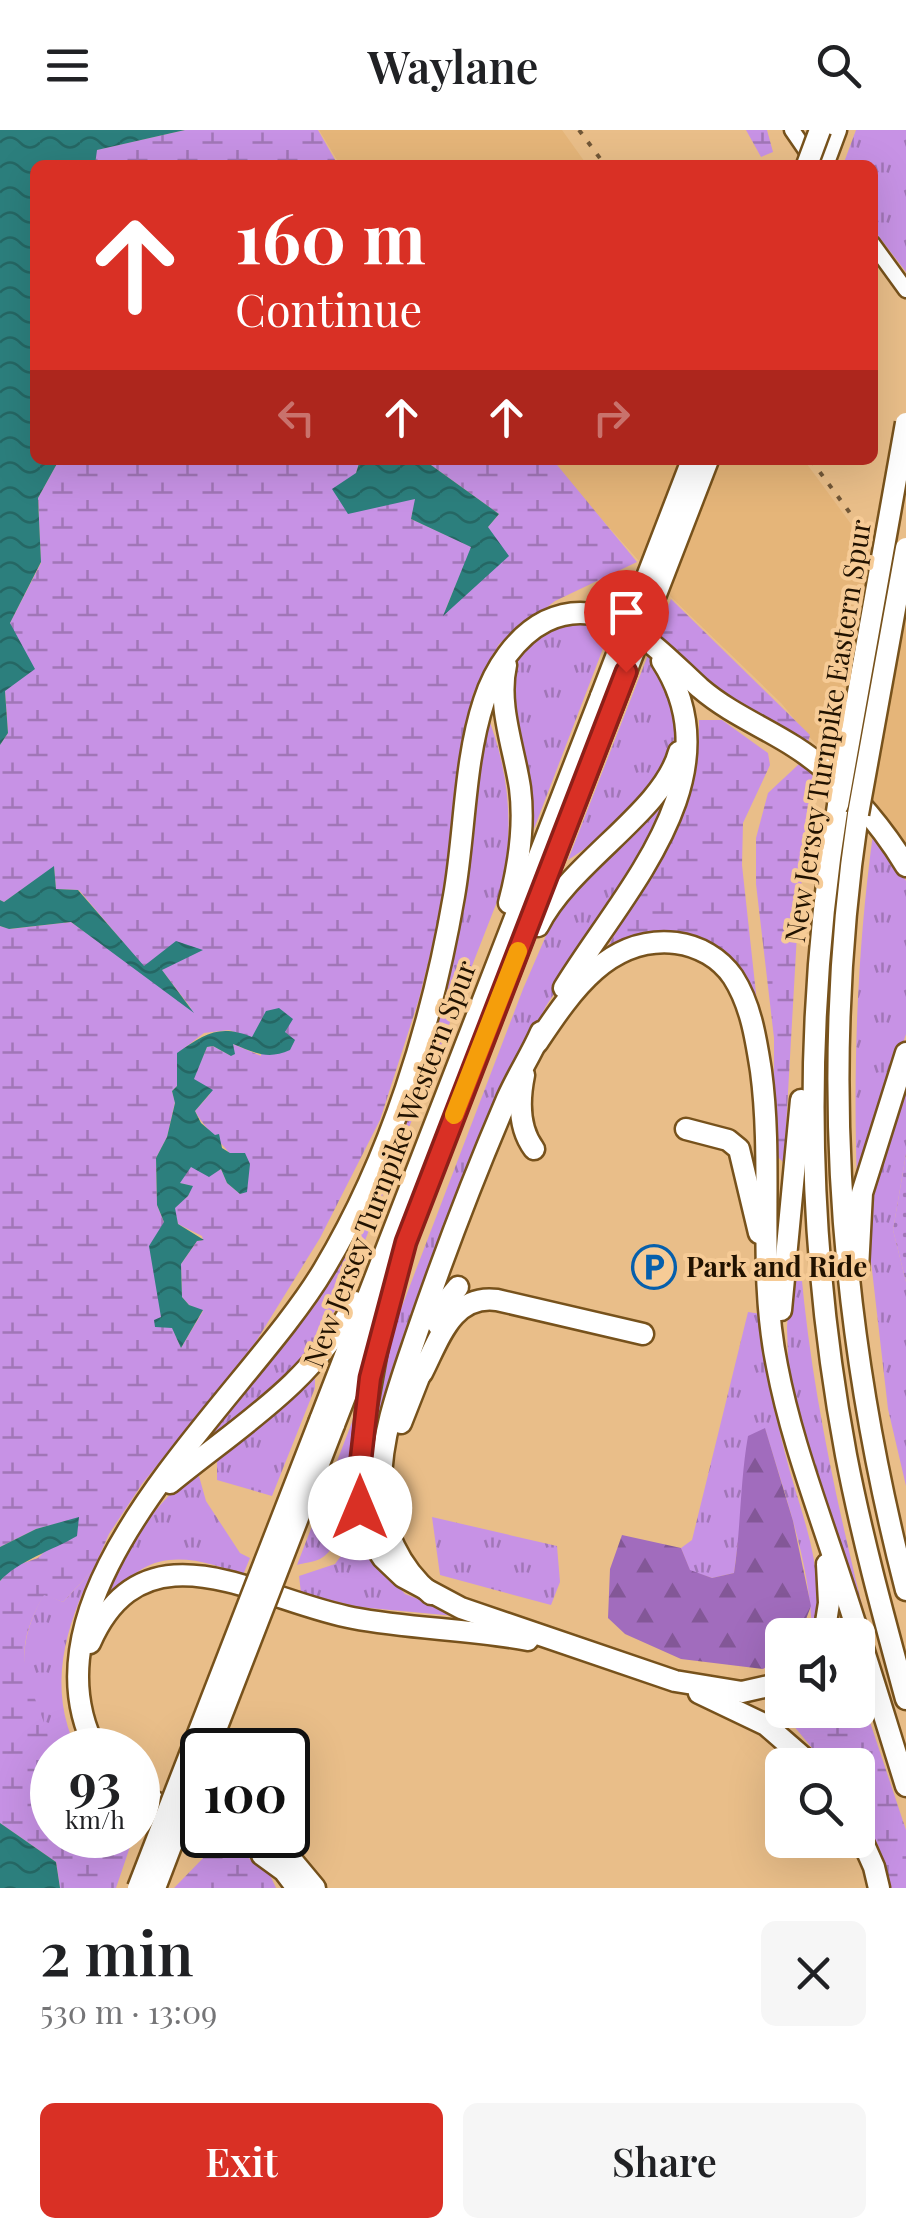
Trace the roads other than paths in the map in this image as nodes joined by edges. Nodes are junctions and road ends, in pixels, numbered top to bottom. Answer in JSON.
{"nodes":[{"id":1,"x":792,"y":130,"type":"edge"},
{"id":2,"x":807,"y":130,"type":"edge"},
{"id":3,"x":829,"y":135,"type":"edge"},
{"id":4,"x":797,"y":160,"type":"edge"},
{"id":5,"x":811,"y":160,"type":"edge"},
{"id":6,"x":815,"y":160,"type":"edge"},
{"id":7,"x":821,"y":160,"type":"edge"},
{"id":8,"x":878,"y":251,"type":"edge"},
{"id":9,"x":906,"y":290,"type":"edge"},
{"id":10,"x":906,"y":423,"type":"edge"},
{"id":11,"x":690,"y":465,"type":"edge"},
{"id":12,"x":706,"y":465,"type":"edge"},
{"id":13,"x":906,"y":548,"type":"edge"},
{"id":14,"x":647,"y":641,"type":"junction"},
{"id":15,"x":510,"y":654,"type":"junction"},
{"id":16,"x":606,"y":702,"type":"junction"},
{"id":17,"x":684,"y":716,"type":"junction"},
{"id":18,"x":848,"y":809,"type":"junction"},
{"id":19,"x":906,"y":866,"type":"edge"},
{"id":20,"x":818,"y":989,"type":"junction"},
{"id":21,"x":482,"y":1003,"type":"junction"},
{"id":22,"x":536,"y":1042,"type":"junction"},
{"id":23,"x":906,"y":1053,"type":"edge"},
{"id":24,"x":474,"y":1063,"type":"junction"},
{"id":25,"x":526,"y":1063,"type":"junction"},
{"id":26,"x":686,"y":1129,"type":"dead end"},
{"id":27,"x":534,"y":1149,"type":"dead end"},
{"id":28,"x":410,"y":1188,"type":"junction"},
{"id":29,"x":406,"y":1242,"type":"junction"},
{"id":30,"x":458,"y":1288,"type":"dead end"},
{"id":31,"x":769,"y":1294,"type":"junction"},
{"id":32,"x":643,"y":1334,"type":"dead end"},
{"id":33,"x":422,"y":1372,"type":"junction"},
{"id":34,"x":784,"y":1398,"type":"junction"},
{"id":35,"x":327,"y":1422,"type":"junction"},
{"id":36,"x":872,"y":1446,"type":"junction"},
{"id":37,"x":383,"y":1461,"type":"junction"},
{"id":38,"x":812,"y":1499,"type":"junction"},
{"id":39,"x":130,"y":1528,"type":"junction"},
{"id":40,"x":906,"y":1590,"type":"edge"},
{"id":41,"x":431,"y":1594,"type":"junction"},
{"id":42,"x":826,"y":1618,"type":"edge"},
{"id":43,"x":598,"y":1656,"type":"junction"},
{"id":44,"x":80,"y":1668,"type":"junction"},
{"id":45,"x":675,"y":1681,"type":"junction"},
{"id":46,"x":765,"y":1687,"type":"edge"},
{"id":47,"x":906,"y":1699,"type":"edge"},
{"id":48,"x":88,"y":1728,"type":"edge"},
{"id":49,"x":216,"y":1728,"type":"edge"},
{"id":50,"x":793,"y":1748,"type":"edge"},
{"id":51,"x":906,"y":1786,"type":"edge"},
{"id":52,"x":180,"y":1823,"type":"edge"},
{"id":53,"x":267,"y":1858,"type":"edge"},
{"id":54,"x":290,"y":1858,"type":"edge"},
{"id":55,"x":870,"y":1858,"type":"edge"},
{"id":56,"x":138,"y":1888,"type":"edge"},
{"id":57,"x":155,"y":1888,"type":"edge"},
{"id":58,"x":297,"y":1888,"type":"edge"},
{"id":59,"x":315,"y":1888,"type":"edge"},
{"id":60,"x":879,"y":1888,"type":"edge"}],
"edges":[{"from":1,"to":6,"type":"street"},
{"from":2,"to":4,"type":"highway"},
{"from":3,"to":5,"type":"highway","bridge":true},
{"from":3,"to":7,"type":"highway"},
{"from":8,"to":9,"type":"street"},
{"from":10,"to":18,"type":"highway","name":"New Jersey Turnpike Eastern Spur","bridge":true},
{"from":11,"to":16,"type":"highway","name":"New Jersey Turnpike Western Spur","bridge":true},
{"from":12,"to":16,"type":"highway","name":"New Jersey Turnpike Western Spur","bridge":true},
{"from":13,"to":18,"type":"highway","name":"New Jersey Turnpike Eastern Spur","bridge":true},
{"from":14,"to":15,"type":"highway"},
{"from":14,"to":17,"type":"highway"},
{"from":14,"to":19,"type":"highway"},
{"from":15,"to":21,"type":"highway"},
{"from":15,"to":39,"type":"highway"},
{"from":16,"to":21,"type":"highway","name":"New Jersey Turnpike Western Spur"},
{"from":16,"to":24,"type":"highway","name":"New Jersey Turnpike Western Spur"},
{"from":17,"to":22,"type":"highway"},
{"from":17,"to":24,"type":"highway"},
{"from":18,"to":20,"type":"highway","name":"New Jersey Turnpike Eastern Spur"},
{"from":18,"to":36,"type":"highway","name":"New Jersey Turnpike Eastern Spur"},
{"from":20,"to":34,"type":"highway"},
{"from":20,"to":47,"type":"highway","name":"New Jersey Turnpike Eastern Spur"},
{"from":21,"to":28,"type":"highway","name":"New Jersey Turnpike Western Spur"},
{"from":22,"to":25,"type":"highway"},
{"from":22,"to":31,"type":"highway"},
{"from":23,"to":36,"type":"highway"},
{"from":24,"to":29,"type":"highway","name":"New Jersey Turnpike Western Spur"},
{"from":25,"to":27,"type":"highway"},
{"from":25,"to":37,"type":"highway"},
{"from":26,"to":31,"type":"highway"},
{"from":28,"to":35,"type":"highway","name":"New Jersey Turnpike Western Spur"},
{"from":28,"to":39,"type":"highway"},
{"from":29,"to":35,"type":"highway","name":"New Jersey Turnpike Western Spur"},
{"from":29,"to":41,"type":"highway"},
{"from":30,"to":33,"type":"highway"},
{"from":31,"to":34,"type":"highway"},
{"from":32,"to":33,"type":"highway"},
{"from":33,"to":37,"type":"highway"},
{"from":34,"to":38,"type":"highway"},
{"from":35,"to":49,"type":"highway","name":"New Jersey Turnpike Western Spur","bridge":true},
{"from":35,"to":56,"type":"highway","name":"New Jersey Turnpike Western Spur","bridge":true},
{"from":36,"to":40,"type":"highway","name":"New Jersey Turnpike Eastern Spur"},
{"from":37,"to":41,"type":"highway"},
{"from":38,"to":42,"type":"highway"},
{"from":38,"to":51,"type":"highway"},
{"from":39,"to":44,"type":"highway"},
{"from":41,"to":43,"type":"highway"},
{"from":43,"to":44,"type":"highway"},
{"from":43,"to":45,"type":"highway"},
{"from":44,"to":48,"type":"highway"},
{"from":45,"to":46,"type":"highway"},
{"from":45,"to":50,"type":"highway"},
{"from":52,"to":57,"type":"highway","bridge":true},
{"from":53,"to":58,"type":"highway"},
{"from":54,"to":59,"type":"highway"},
{"from":55,"to":60,"type":"highway"}]}
